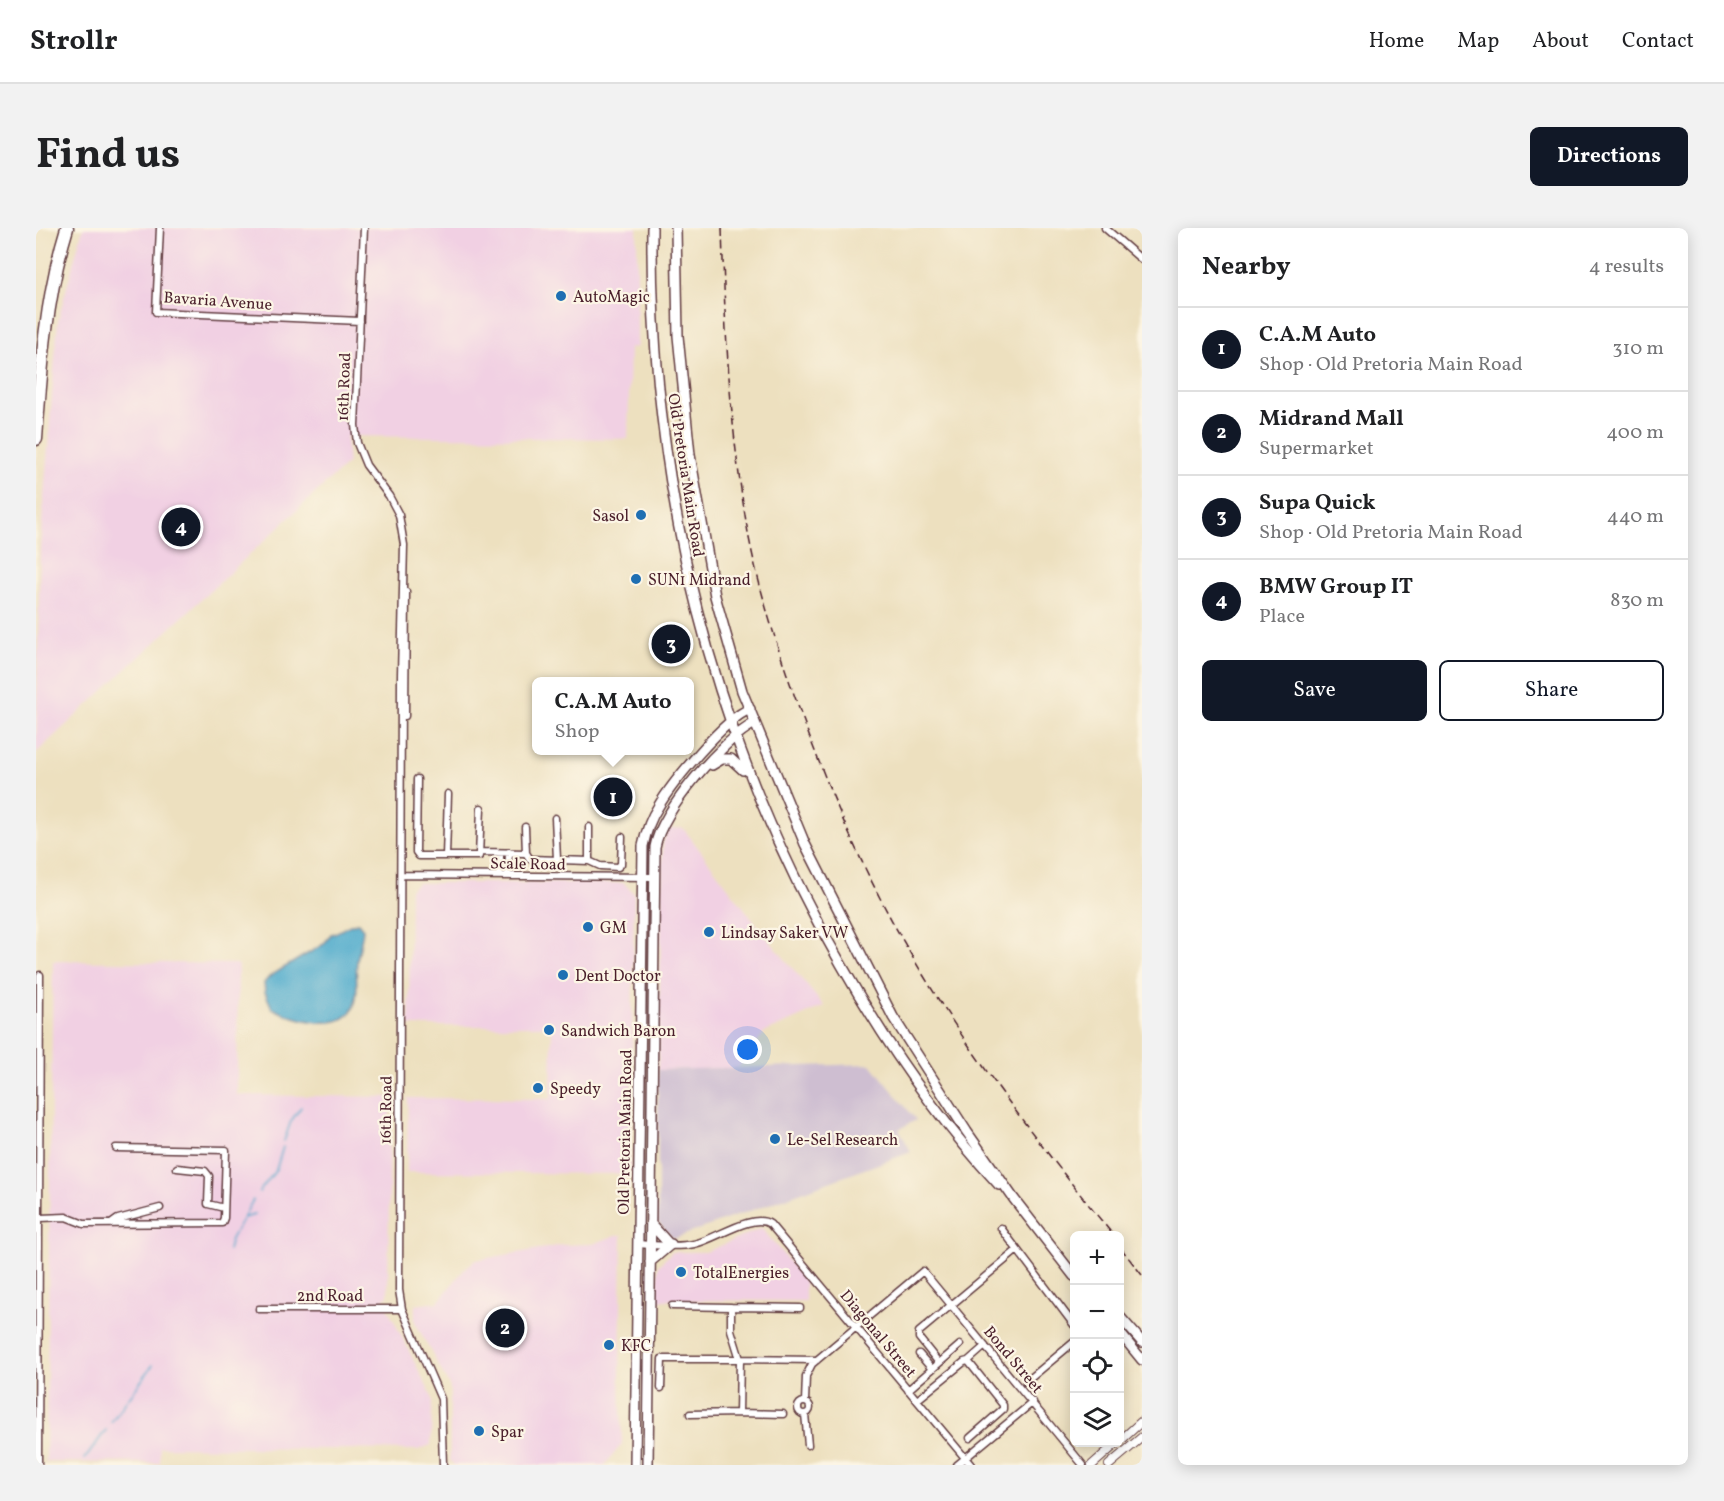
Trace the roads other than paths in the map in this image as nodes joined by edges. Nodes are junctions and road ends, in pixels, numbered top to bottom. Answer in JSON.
{"nodes":[{"id":1,"x":67,"y":228,"type":"edge"},
{"id":2,"x":160,"y":228,"type":"edge"},
{"id":3,"x":364,"y":228,"type":"edge"},
{"id":4,"x":652,"y":228,"type":"edge"},
{"id":5,"x":676,"y":228,"type":"edge"},
{"id":6,"x":1105,"y":228,"type":"edge"},
{"id":7,"x":1142,"y":260,"type":"edge"},
{"id":8,"x":360,"y":321,"type":"junction"},
{"id":9,"x":36,"y":439,"type":"edge"},
{"id":10,"x":750,"y":709,"type":"junction"},
{"id":11,"x":729,"y":721,"type":"junction"},
{"id":12,"x":755,"y":723,"type":"junction"},
{"id":13,"x":735,"y":736,"type":"junction"},
{"id":14,"x":702,"y":772,"type":"junction"},
{"id":15,"x":417,"y":779,"type":"dead end"},
{"id":16,"x":754,"y":790,"type":"junction"},
{"id":17,"x":448,"y":794,"type":"dead end"},
{"id":18,"x":482,"y":808,"type":"dead end"},
{"id":19,"x":555,"y":818,"type":"dead end"},
{"id":20,"x":525,"y":827,"type":"dead end"},
{"id":21,"x":589,"y":827,"type":"dead end"},
{"id":22,"x":622,"y":837,"type":"dead end"},
{"id":23,"x":481,"y":852,"type":"junction"},
{"id":24,"x":500,"y":852,"type":"junction"},
{"id":25,"x":508,"y":852,"type":"junction"},
{"id":26,"x":526,"y":853,"type":"junction"},
{"id":27,"x":446,"y":856,"type":"junction"},
{"id":28,"x":557,"y":859,"type":"junction"},
{"id":29,"x":589,"y":861,"type":"junction"},
{"id":30,"x":402,"y":875,"type":"junction"},
{"id":31,"x":500,"y":876,"type":"junction"},
{"id":32,"x":508,"y":876,"type":"junction"},
{"id":33,"x":653,"y":877,"type":"junction"},
{"id":34,"x":641,"y":878,"type":"junction"},
{"id":35,"x":40,"y":975,"type":"dead end"},
{"id":36,"x":116,"y":1148,"type":"dead end"},
{"id":37,"x":177,"y":1168,"type":"dead end"},
{"id":38,"x":1014,"y":1199,"type":"junction"},
{"id":39,"x":160,"y":1208,"type":"dead end"},
{"id":40,"x":225,"y":1208,"type":"junction"},
{"id":41,"x":40,"y":1218,"type":"junction"},
{"id":42,"x":111,"y":1224,"type":"junction"},
{"id":43,"x":651,"y":1224,"type":"junction"},
{"id":44,"x":1000,"y":1228,"type":"dead end"},
{"id":45,"x":636,"y":1244,"type":"junction"},
{"id":46,"x":670,"y":1244,"type":"junction"},
{"id":47,"x":650,"y":1245,"type":"junction"},
{"id":48,"x":1016,"y":1251,"type":"junction"},
{"id":49,"x":650,"y":1262,"type":"junction"},
{"id":50,"x":1070,"y":1269,"type":"edge"},
{"id":51,"x":672,"y":1306,"type":"dead end"},
{"id":52,"x":951,"y":1306,"type":"junction"},
{"id":53,"x":731,"y":1307,"type":"junction"},
{"id":54,"x":800,"y":1308,"type":"dead end"},
{"id":55,"x":259,"y":1309,"type":"dead end"},
{"id":56,"x":402,"y":1309,"type":"junction"},
{"id":57,"x":1070,"y":1320,"type":"edge"},
{"id":58,"x":1124,"y":1322,"type":"edge"},
{"id":59,"x":855,"y":1326,"type":"junction"},
{"id":60,"x":1124,"y":1339,"type":"edge"},
{"id":61,"x":1142,"y":1342,"type":"edge"},
{"id":62,"x":960,"y":1345,"type":"dead end"},
{"id":63,"x":1070,"y":1345,"type":"edge"},
{"id":64,"x":986,"y":1347,"type":"junction"},
{"id":65,"x":919,"y":1354,"type":"dead end"},
{"id":66,"x":740,"y":1359,"type":"junction"},
{"id":67,"x":817,"y":1360,"type":"junction"},
{"id":68,"x":1142,"y":1360,"type":"edge"},
{"id":69,"x":968,"y":1361,"type":"junction"},
{"id":70,"x":939,"y":1363,"type":"junction"},
{"id":71,"x":932,"y":1369,"type":"junction"},
{"id":72,"x":1026,"y":1382,"type":"dead end"},
{"id":73,"x":661,"y":1388,"type":"dead end"},
{"id":74,"x":908,"y":1390,"type":"junction"},
{"id":75,"x":917,"y":1400,"type":"junction"},
{"id":76,"x":1032,"y":1402,"type":"junction"},
{"id":77,"x":739,"y":1413,"type":"junction"},
{"id":78,"x":690,"y":1414,"type":"dead end"},
{"id":79,"x":783,"y":1414,"type":"dead end"},
{"id":80,"x":1142,"y":1421,"type":"edge"},
{"id":81,"x":1124,"y":1437,"type":"edge"},
{"id":82,"x":1142,"y":1437,"type":"edge"},
{"id":83,"x":970,"y":1438,"type":"dead end"},
{"id":84,"x":808,"y":1445,"type":"dead end"},
{"id":85,"x":1113,"y":1447,"type":"edge"},
{"id":86,"x":965,"y":1458,"type":"junction"},
{"id":87,"x":38,"y":1465,"type":"edge"},
{"id":88,"x":442,"y":1465,"type":"edge"},
{"id":89,"x":635,"y":1465,"type":"edge"},
{"id":90,"x":648,"y":1465,"type":"edge"},
{"id":91,"x":957,"y":1465,"type":"edge"},
{"id":92,"x":971,"y":1465,"type":"edge"},
{"id":93,"x":1083,"y":1465,"type":"edge"},
{"id":94,"x":1092,"y":1465,"type":"edge"},
{"id":95,"x":1109,"y":1465,"type":"edge"}],
"edges":[{"from":1,"to":9,"type":"highway"},
{"from":2,"to":8,"type":"street","name":"Bavaria Avenue"},
{"from":3,"to":8,"type":"street","name":"16th Road"},
{"from":4,"to":11,"type":"main road","name":"Old Pretoria Main Road"},
{"from":5,"to":10,"type":"main road","name":"Old Pretoria Main Road"},
{"from":6,"to":7,"type":"street"},
{"from":8,"to":30,"type":"street","name":"16th Road"},
{"from":10,"to":11,"type":"main road","name":"Old Pretoria Main Road"},
{"from":10,"to":12,"type":"main road","name":"Old Pretoria Main Road"},
{"from":11,"to":13,"type":"main road","name":"Old Pretoria Main Road"},
{"from":11,"to":34,"type":"main road","name":"Old Pretoria Main Road"},
{"from":12,"to":13,"type":"main road","name":"Old Pretoria Main Road"},
{"from":12,"to":38,"type":"main road","name":"Old Pretoria Main Road"},
{"from":13,"to":14,"type":"main road","name":"Old Pretoria Main Road"},
{"from":13,"to":16,"type":"main road","name":"Old Pretoria Main Road"},
{"from":14,"to":16,"type":"main road"},
{"from":14,"to":33,"type":"main road","name":"Old Pretoria Main Road"},
{"from":15,"to":27,"type":"street"},
{"from":16,"to":38,"type":"main road","name":"Old Pretoria Main Road"},
{"from":17,"to":27,"type":"street"},
{"from":18,"to":23,"type":"street"},
{"from":19,"to":28,"type":"street"},
{"from":20,"to":26,"type":"street"},
{"from":21,"to":29,"type":"street"},
{"from":22,"to":29,"type":"street"},
{"from":23,"to":24,"type":"street"},
{"from":23,"to":27,"type":"street"},
{"from":24,"to":25,"type":"street"},
{"from":24,"to":31,"type":"street"},
{"from":25,"to":26,"type":"street"},
{"from":25,"to":32,"type":"street"},
{"from":26,"to":28,"type":"street"},
{"from":28,"to":29,"type":"street"},
{"from":30,"to":31,"type":"street","name":"Scale Road"},
{"from":30,"to":56,"type":"street","name":"16th Road"},
{"from":31,"to":32,"type":"street","name":"Scale Road"},
{"from":32,"to":34,"type":"street","name":"Scale Road"},
{"from":33,"to":34,"type":"street","name":"Scale Road"},
{"from":33,"to":43,"type":"main road","name":"Old Pretoria Main Road"},
{"from":34,"to":45,"type":"main road","name":"Old Pretoria Main Road"},
{"from":35,"to":41,"type":"street"},
{"from":36,"to":40,"type":"street"},
{"from":37,"to":40,"type":"street"},
{"from":38,"to":50,"type":"main road","name":"Old Pretoria Main Road"},
{"from":39,"to":42,"type":"street"},
{"from":40,"to":42,"type":"street"},
{"from":41,"to":42,"type":"street"},
{"from":41,"to":87,"type":"street"},
{"from":43,"to":46,"type":"main road"},
{"from":43,"to":47,"type":"main road","name":"Old Pretoria Main Road"},
{"from":44,"to":48,"type":"street"},
{"from":45,"to":47,"type":"street"},
{"from":45,"to":89,"type":"main road","name":"Old Pretoria Main Road"},
{"from":46,"to":47,"type":"street"},
{"from":46,"to":49,"type":"main road"},
{"from":46,"to":59,"type":"street","name":"Diagonal Street"},
{"from":47,"to":49,"type":"main road","name":"Old Pretoria Main Road"},
{"from":48,"to":52,"type":"street"},
{"from":48,"to":57,"type":"street"},
{"from":49,"to":90,"type":"main road","name":"Old Pretoria Main Road"},
{"from":51,"to":53,"type":"street"},
{"from":52,"to":59,"type":"street","name":"Bond Street"},
{"from":52,"to":64,"type":"street","name":"Bond Street"},
{"from":52,"to":70,"type":"street"},
{"from":53,"to":54,"type":"street"},
{"from":53,"to":66,"type":"street"},
{"from":55,"to":56,"type":"street","name":"2nd Road"},
{"from":56,"to":88,"type":"street","name":"16th Road"},
{"from":58,"to":61,"type":"main road"},
{"from":59,"to":67,"type":"street"},
{"from":59,"to":74,"type":"street","name":"Diagonal Street"},
{"from":60,"to":68,"type":"main road"},
{"from":62,"to":70,"type":"street"},
{"from":63,"to":72,"type":"street"},
{"from":64,"to":69,"type":"street"},
{"from":64,"to":76,"type":"street","name":"Bond Street"},
{"from":65,"to":71,"type":"street"},
{"from":66,"to":67,"type":"street"},
{"from":66,"to":73,"type":"street"},
{"from":66,"to":77,"type":"street"},
{"from":67,"to":84,"type":"street"},
{"from":69,"to":75,"type":"street"},
{"from":69,"to":83,"type":"street"},
{"from":70,"to":71,"type":"street"},
{"from":71,"to":74,"type":"street"},
{"from":74,"to":75,"type":"street","name":"Diagonal Street"},
{"from":75,"to":86,"type":"street","name":"Diagonal Street"},
{"from":76,"to":86,"type":"street"},
{"from":76,"to":93,"type":"street","name":"Bond Street"},
{"from":77,"to":78,"type":"street"},
{"from":77,"to":79,"type":"street"},
{"from":80,"to":81,"type":"street"},
{"from":82,"to":95,"type":"street"},
{"from":85,"to":94,"type":"street"},
{"from":86,"to":91,"type":"street"},
{"from":86,"to":92,"type":"street","name":"Diagonal Street"}]}
